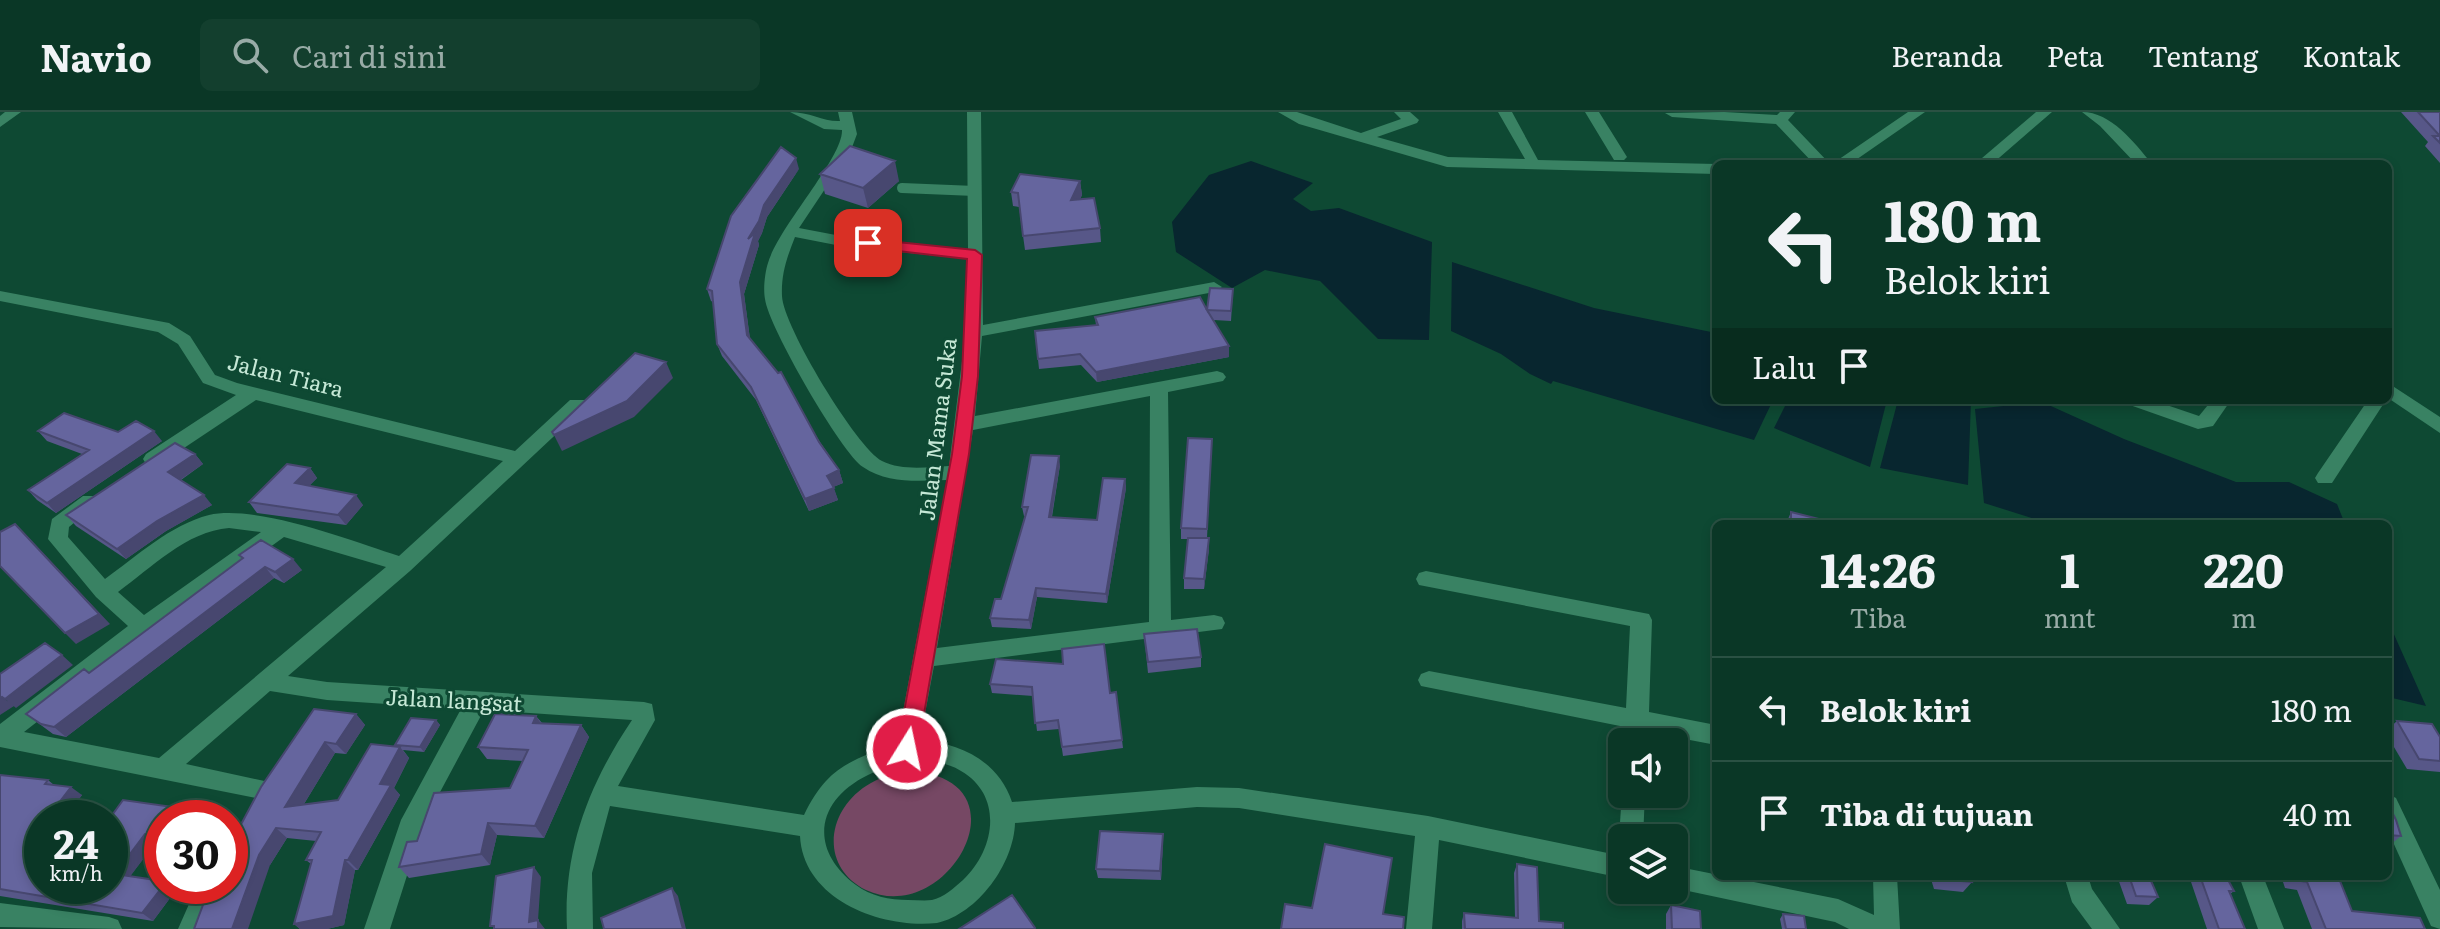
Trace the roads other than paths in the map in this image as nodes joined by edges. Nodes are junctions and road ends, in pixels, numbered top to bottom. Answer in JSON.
{"nodes":[{"id":1,"x":14,"y":112,"type":"edge"},
{"id":2,"x":797,"y":112,"type":"edge"},
{"id":3,"x":974,"y":112,"type":"edge"},
{"id":4,"x":1285,"y":112,"type":"edge"},
{"id":5,"x":1401,"y":112,"type":"edge"},
{"id":6,"x":1505,"y":112,"type":"edge"},
{"id":7,"x":1592,"y":112,"type":"edge"},
{"id":8,"x":1918,"y":112,"type":"edge"},
{"id":9,"x":2045,"y":112,"type":"edge"},
{"id":10,"x":2089,"y":112,"type":"edge"},
{"id":11,"x":1672,"y":113,"type":"edge"},
{"id":12,"x":1785,"y":116,"type":"edge"},
{"id":13,"x":847,"y":118,"type":"edge"},
{"id":14,"x":0,"y":123,"type":"edge"},
{"id":15,"x":1361,"y":138,"type":"junction"},
{"id":16,"x":1619,"y":157,"type":"dead end"},
{"id":17,"x":1532,"y":158,"type":"dead end"},
{"id":18,"x":1819,"y":160,"type":"edge"},
{"id":19,"x":1846,"y":160,"type":"edge"},
{"id":20,"x":1988,"y":160,"type":"edge"},
{"id":21,"x":2136,"y":160,"type":"edge"},
{"id":22,"x":1712,"y":169,"type":"edge"},
{"id":23,"x":902,"y":188,"type":"dead end"},
{"id":24,"x":975,"y":191,"type":"junction"},
{"id":25,"x":789,"y":231,"type":"junction"},
{"id":26,"x":975,"y":255,"type":"junction"},
{"id":27,"x":1214,"y":287,"type":"edge"},
{"id":28,"x":0,"y":296,"type":"edge"},
{"id":29,"x":973,"y":332,"type":"junction"},
{"id":30,"x":1217,"y":377,"type":"dead end"},
{"id":31,"x":1159,"y":388,"type":"junction"},
{"id":32,"x":2392,"y":392,"type":"edge"},
{"id":33,"x":253,"y":393,"type":"junction"},
{"id":34,"x":577,"y":404,"type":"edge"},
{"id":35,"x":2144,"y":404,"type":"edge"},
{"id":36,"x":2219,"y":404,"type":"edge"},
{"id":37,"x":2374,"y":404,"type":"edge"},
{"id":38,"x":964,"y":425,"type":"junction"},
{"id":39,"x":2440,"y":426,"type":"edge"},
{"id":40,"x":517,"y":458,"type":"junction"},
{"id":41,"x":139,"y":468,"type":"edge"},
{"id":42,"x":958,"y":473,"type":"junction"},
{"id":43,"x":2325,"y":478,"type":"dead end"},
{"id":44,"x":101,"y":493,"type":"edge"},
{"id":45,"x":279,"y":530,"type":"junction"},
{"id":46,"x":403,"y":565,"type":"junction"},
{"id":47,"x":1426,"y":579,"type":"dead end"},
{"id":48,"x":103,"y":591,"type":"junction"},
{"id":49,"x":1214,"y":623,"type":"dead end"},
{"id":50,"x":143,"y":627,"type":"junction"},
{"id":51,"x":1160,"y":630,"type":"junction"},
{"id":52,"x":924,"y":658,"type":"junction"},
{"id":53,"x":1429,"y":680,"type":"dead end"},
{"id":54,"x":265,"y":681,"type":"junction"},
{"id":55,"x":327,"y":691,"type":"junction"},
{"id":56,"x":477,"y":701,"type":"junction"},
{"id":57,"x":310,"y":716,"type":"edge"},
{"id":58,"x":1624,"y":728,"type":"edge"},
{"id":59,"x":1636,"y":728,"type":"edge"},
{"id":60,"x":1688,"y":734,"type":"edge"},
{"id":61,"x":1712,"y":735,"type":"edge"},
{"id":62,"x":0,"y":737,"type":"edge"},
{"id":63,"x":907,"y":749,"type":"junction"},
{"id":64,"x":278,"y":765,"type":"edge"},
{"id":65,"x":164,"y":768,"type":"junction"},
{"id":66,"x":261,"y":789,"type":"junction"},
{"id":67,"x":601,"y":794,"type":"junction"},
{"id":68,"x":249,"y":812,"type":"edge"},
{"id":69,"x":1002,"y":813,"type":"junction"},
{"id":70,"x":2392,"y":814,"type":"edge"},
{"id":71,"x":812,"y":827,"type":"junction"},
{"id":72,"x":1428,"y":827,"type":"junction"},
{"id":73,"x":1608,"y":864,"type":"edge"},
{"id":74,"x":1688,"y":880,"type":"edge"},
{"id":75,"x":1885,"y":880,"type":"edge"},
{"id":76,"x":2077,"y":880,"type":"edge"},
{"id":77,"x":2253,"y":880,"type":"edge"},
{"id":78,"x":202,"y":904,"type":"edge"},
{"id":79,"x":0,"y":915,"type":"edge"},
{"id":80,"x":2440,"y":918,"type":"edge"},
{"id":81,"x":878,"y":926,"type":"edge"},
{"id":82,"x":109,"y":929,"type":"edge"},
{"id":83,"x":191,"y":929,"type":"edge"},
{"id":84,"x":377,"y":929,"type":"edge"},
{"id":85,"x":580,"y":929,"type":"edge"},
{"id":86,"x":1419,"y":929,"type":"edge"},
{"id":87,"x":1876,"y":929,"type":"edge"},
{"id":88,"x":1887,"y":929,"type":"edge"},
{"id":89,"x":2107,"y":929,"type":"edge"},
{"id":90,"x":2271,"y":929,"type":"edge"}],
"edges":[{"from":1,"to":14,"type":"street"},
{"from":2,"to":13,"type":"street"},
{"from":3,"to":24,"type":"street","name":"Jalan Mama Suka"},
{"from":4,"to":15,"type":"street"},
{"from":5,"to":15,"type":"street"},
{"from":6,"to":17,"type":"street"},
{"from":7,"to":16,"type":"street"},
{"from":8,"to":19,"type":"street"},
{"from":9,"to":20,"type":"street"},
{"from":10,"to":21,"type":"street"},
{"from":11,"to":12,"type":"street"},
{"from":12,"to":18,"type":"street"},
{"from":13,"to":25,"type":"street"},
{"from":15,"to":22,"type":"street"},
{"from":23,"to":24,"type":"lane"},
{"from":24,"to":26,"type":"street","name":"Jalan Mama Suka"},
{"from":25,"to":26,"type":"street"},
{"from":25,"to":42,"type":"street"},
{"from":26,"to":29,"type":"street","name":"Jalan Mama Suka"},
{"from":27,"to":29,"type":"street"},
{"from":28,"to":33,"type":"street","name":"Jalan Tiara"},
{"from":29,"to":38,"type":"street","name":"Jalan Mama Suka"},
{"from":30,"to":31,"type":"street"},
{"from":31,"to":38,"type":"street"},
{"from":31,"to":51,"type":"street"},
{"from":32,"to":39,"type":"street"},
{"from":33,"to":40,"type":"street","name":"Jalan Tiara"},
{"from":33,"to":41,"type":"street"},
{"from":34,"to":40,"type":"street"},
{"from":35,"to":36,"type":"street"},
{"from":37,"to":43,"type":"street"},
{"from":38,"to":42,"type":"street","name":"Jalan Mama Suka"},
{"from":40,"to":46,"type":"street"},
{"from":42,"to":52,"type":"street","name":"Jalan Mama Suka"},
{"from":44,"to":48,"type":"street"},
{"from":45,"to":46,"type":"street"},
{"from":45,"to":48,"type":"street"},
{"from":45,"to":50,"type":"street"},
{"from":46,"to":54,"type":"street"},
{"from":47,"to":59,"type":"street"},
{"from":48,"to":50,"type":"street"},
{"from":49,"to":51,"type":"street"},
{"from":50,"to":62,"type":"street"},
{"from":51,"to":52,"type":"street"},
{"from":52,"to":63,"type":"street","name":"Jalan Mama Suka"},
{"from":53,"to":58,"type":"street"},
{"from":54,"to":55,"type":"street","name":"Jalan langsat"},
{"from":54,"to":65,"type":"street"},
{"from":55,"to":56,"type":"street","name":"Jalan langsat"},
{"from":55,"to":57,"type":"street"},
{"from":56,"to":67,"type":"street","name":"Jalan langsat"},
{"from":56,"to":84,"type":"street"},
{"from":60,"to":61,"type":"street"},
{"from":62,"to":65,"type":"street"},
{"from":63,"to":69,"type":"street"},
{"from":63,"to":71,"type":"street"},
{"from":64,"to":66,"type":"street"},
{"from":65,"to":66,"type":"street"},
{"from":66,"to":68,"type":"street"},
{"from":67,"to":71,"type":"street"},
{"from":67,"to":85,"type":"street"},
{"from":69,"to":72,"type":"street"},
{"from":69,"to":81,"type":"street"},
{"from":70,"to":80,"type":"street"},
{"from":71,"to":81,"type":"street"},
{"from":72,"to":73,"type":"street"},
{"from":72,"to":86,"type":"street"},
{"from":74,"to":87,"type":"street"},
{"from":75,"to":88,"type":"street"},
{"from":76,"to":89,"type":"street"},
{"from":77,"to":90,"type":"street"},
{"from":78,"to":83,"type":"street"},
{"from":79,"to":82,"type":"street"}]}
